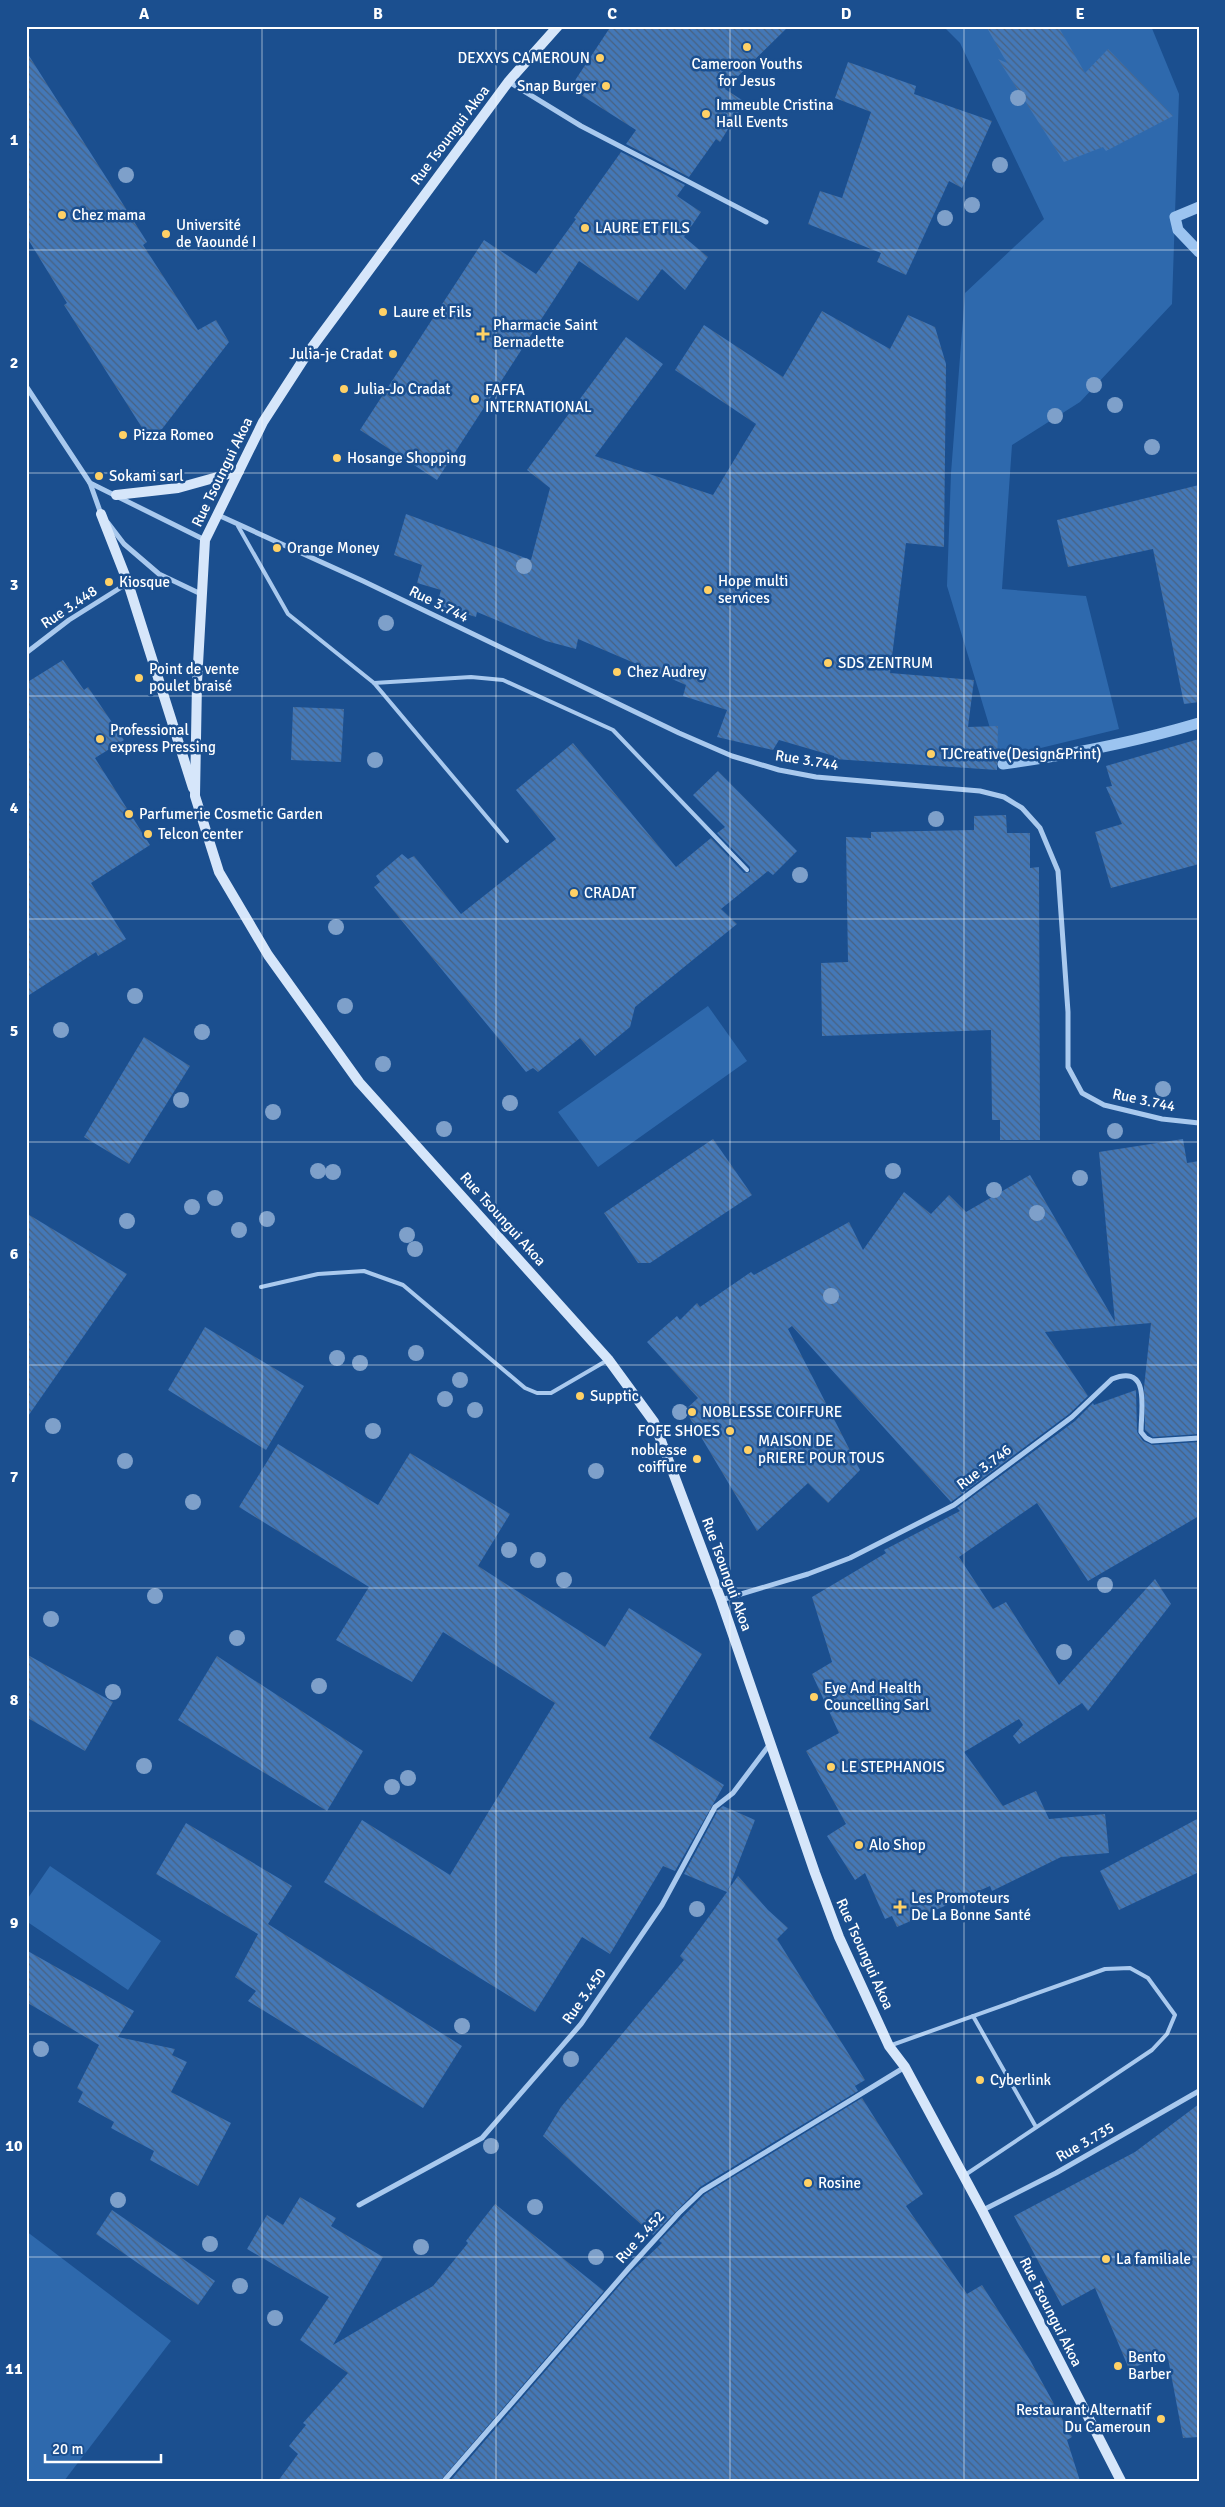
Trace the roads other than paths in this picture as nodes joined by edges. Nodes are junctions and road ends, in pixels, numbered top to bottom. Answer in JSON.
{"nodes":[{"id":1,"x":558,"y":26,"type":"edge"},
{"id":2,"x":509,"y":81,"type":"junction"},
{"id":3,"x":766,"y":222,"type":"dead end"},
{"id":4,"x":26,"y":386,"type":"edge"},
{"id":5,"x":238,"y":471,"type":"junction"},
{"id":6,"x":90,"y":483,"type":"junction"},
{"id":7,"x":116,"y":495,"type":"junction"},
{"id":8,"x":101,"y":514,"type":"junction"},
{"id":9,"x":218,"y":514,"type":"junction"},
{"id":10,"x":238,"y":526,"type":"junction"},
{"id":11,"x":206,"y":540,"type":"junction"},
{"id":12,"x":128,"y":583,"type":"junction"},
{"id":13,"x":202,"y":594,"type":"junction"},
{"id":14,"x":26,"y":653,"type":"edge"},
{"id":15,"x":374,"y":683,"type":"junction"},
{"id":16,"x":195,"y":796,"type":"junction"},
{"id":17,"x":507,"y":841,"type":"dead end"},
{"id":18,"x":747,"y":870,"type":"dead end"},
{"id":19,"x":1199,"y":1123,"type":"edge"},
{"id":20,"x":261,"y":1287,"type":"dead end"},
{"id":21,"x":608,"y":1360,"type":"junction"},
{"id":22,"x":1199,"y":1438,"type":"edge"},
{"id":23,"x":721,"y":1600,"type":"junction"},
{"id":24,"x":770,"y":1744,"type":"junction"},
{"id":25,"x":973,"y":2016,"type":"junction"},
{"id":26,"x":889,"y":2046,"type":"junction"},
{"id":27,"x":904,"y":2068,"type":"junction"},
{"id":28,"x":1199,"y":2091,"type":"edge"},
{"id":29,"x":1036,"y":2127,"type":"junction"},
{"id":30,"x":963,"y":2176,"type":"junction"},
{"id":31,"x":359,"y":2205,"type":"dead end"},
{"id":32,"x":982,"y":2210,"type":"junction"},
{"id":33,"x":444,"y":2481,"type":"edge"},
{"id":34,"x":1121,"y":2481,"type":"edge"}],
"edges":[{"from":1,"to":2,"type":"main road","name":"Rue Tsoungui Akoa"},
{"from":2,"to":3,"type":"street"},
{"from":2,"to":5,"type":"main road","name":"Rue Tsoungui Akoa"},
{"from":4,"to":6,"type":"street"},
{"from":5,"to":7,"type":"main road"},
{"from":5,"to":9,"type":"main road","name":"Rue Tsoungui Akoa"},
{"from":6,"to":7,"type":"street"},
{"from":6,"to":8,"type":"street"},
{"from":7,"to":11,"type":"street"},
{"from":8,"to":12,"type":"main road"},
{"from":8,"to":13,"type":"street"},
{"from":9,"to":10,"type":"street","name":"Rue 3.744"},
{"from":9,"to":11,"type":"main road","name":"Rue Tsoungui Akoa"},
{"from":10,"to":15,"type":"lane"},
{"from":10,"to":19,"type":"street","name":"Rue 3.744"},
{"from":11,"to":13,"type":"main road","name":"Rue Tsoungui Akoa"},
{"from":12,"to":14,"type":"street","name":"Rue 3.448"},
{"from":12,"to":16,"type":"main road"},
{"from":13,"to":16,"type":"main road","name":"Rue Tsoungui Akoa"},
{"from":15,"to":17,"type":"lane"},
{"from":15,"to":18,"type":"lane"},
{"from":16,"to":21,"type":"main road","name":"Rue Tsoungui Akoa"},
{"from":20,"to":21,"type":"lane"},
{"from":21,"to":23,"type":"main road","name":"Rue Tsoungui Akoa"},
{"from":22,"to":23,"type":"street","name":"Rue 3.746"},
{"from":23,"to":24,"type":"main road","name":"Rue Tsoungui Akoa"},
{"from":24,"to":26,"type":"main road","name":"Rue Tsoungui Akoa"},
{"from":24,"to":31,"type":"street","name":"Rue 3.450"},
{"from":25,"to":26,"type":"lane"},
{"from":25,"to":29,"type":"lane"},
{"from":25,"to":29,"type":"lane"},
{"from":26,"to":27,"type":"main road","name":"Rue Tsoungui Akoa"},
{"from":27,"to":30,"type":"main road","name":"Rue Tsoungui Akoa"},
{"from":27,"to":33,"type":"street","name":"Rue 3.452"},
{"from":28,"to":32,"type":"street","name":"Rue 3.735"},
{"from":29,"to":30,"type":"lane"},
{"from":30,"to":32,"type":"main road","name":"Rue Tsoungui Akoa"},
{"from":32,"to":34,"type":"main road","name":"Rue Tsoungui Akoa"}]}
